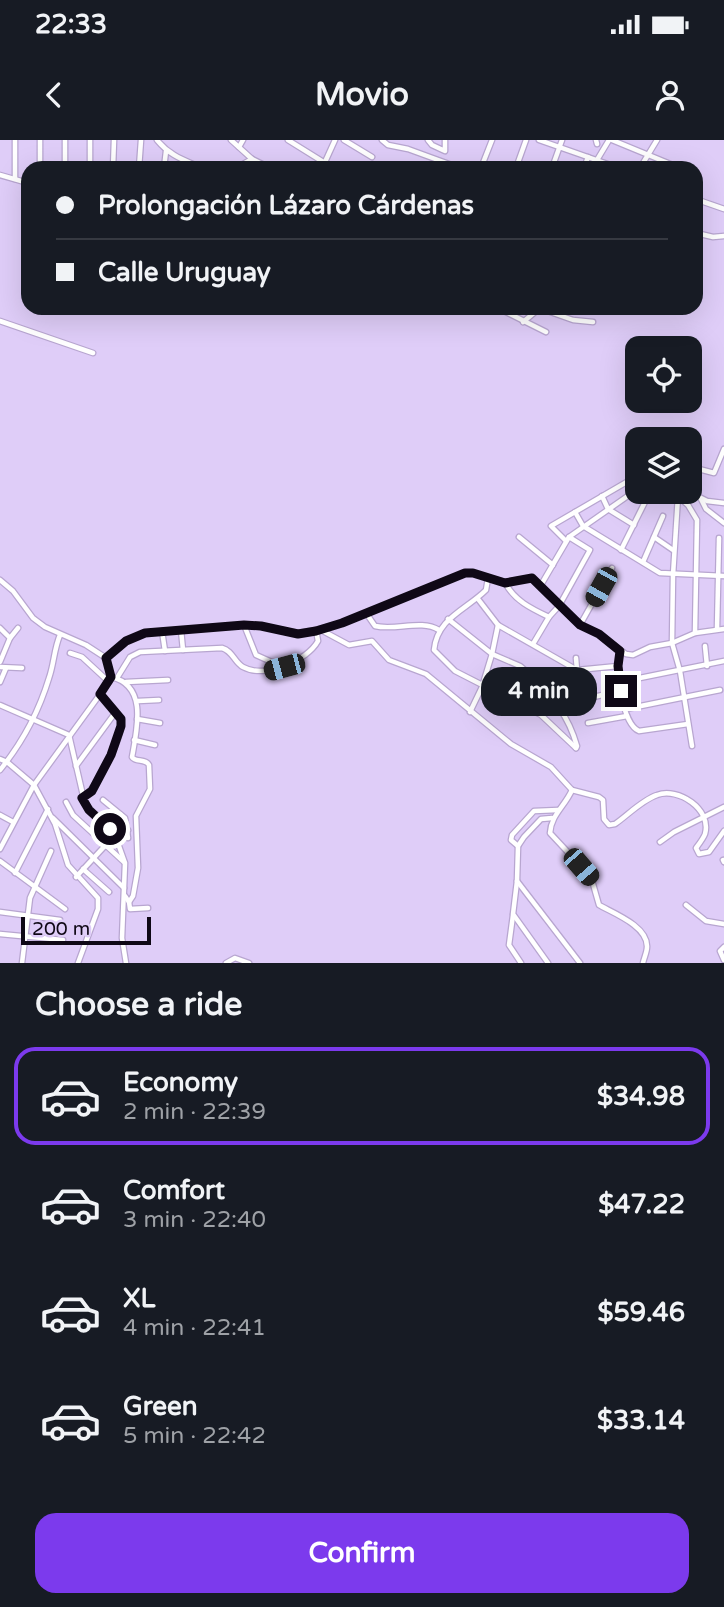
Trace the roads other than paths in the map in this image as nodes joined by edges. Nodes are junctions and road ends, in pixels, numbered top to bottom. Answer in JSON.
{"nodes":[{"id":1,"x":16,"y":140,"type":"edge"},
{"id":2,"x":40,"y":140,"type":"edge"},
{"id":3,"x":65,"y":140,"type":"edge"},
{"id":4,"x":90,"y":140,"type":"edge"},
{"id":5,"x":114,"y":140,"type":"edge"},
{"id":6,"x":141,"y":140,"type":"edge"},
{"id":7,"x":157,"y":140,"type":"edge"},
{"id":8,"x":231,"y":140,"type":"edge"},
{"id":9,"x":243,"y":140,"type":"edge"},
{"id":10,"x":288,"y":140,"type":"edge"},
{"id":11,"x":307,"y":140,"type":"edge"},
{"id":12,"x":335,"y":140,"type":"edge"},
{"id":13,"x":344,"y":140,"type":"edge"},
{"id":14,"x":382,"y":140,"type":"edge"},
{"id":15,"x":428,"y":140,"type":"edge"},
{"id":16,"x":445,"y":140,"type":"edge"},
{"id":17,"x":492,"y":140,"type":"edge"},
{"id":18,"x":526,"y":140,"type":"edge"},
{"id":19,"x":539,"y":140,"type":"edge"},
{"id":20,"x":562,"y":140,"type":"edge"},
{"id":21,"x":611,"y":140,"type":"edge"},
{"id":22,"x":657,"y":140,"type":"edge"},
{"id":23,"x":239,"y":146,"type":"junction"},
{"id":24,"x":559,"y":147,"type":"junction"},
{"id":25,"x":304,"y":148,"type":"junction"},
{"id":26,"x":166,"y":151,"type":"junction"},
{"id":27,"x":648,"y":155,"type":"junction"},
{"id":28,"x":372,"y":157,"type":"dead end"},
{"id":29,"x":588,"y":157,"type":"junction"},
{"id":30,"x":253,"y":159,"type":"junction"},
{"id":31,"x":597,"y":160,"type":"joint"},
{"id":32,"x":40,"y":161,"type":"edge"},
{"id":33,"x":65,"y":161,"type":"edge"},
{"id":34,"x":90,"y":161,"type":"edge"},
{"id":35,"x":114,"y":161,"type":"edge"},
{"id":36,"x":140,"y":161,"type":"edge"},
{"id":37,"x":165,"y":161,"type":"edge"},
{"id":38,"x":182,"y":161,"type":"edge"},
{"id":39,"x":249,"y":161,"type":"edge"},
{"id":40,"x":257,"y":161,"type":"edge"},
{"id":41,"x":324,"y":161,"type":"edge"},
{"id":42,"x":326,"y":161,"type":"edge"},
{"id":43,"x":441,"y":161,"type":"edge"},
{"id":44,"x":484,"y":161,"type":"edge"},
{"id":45,"x":518,"y":161,"type":"edge"},
{"id":46,"x":554,"y":161,"type":"edge"},
{"id":47,"x":587,"y":161,"type":"edge"},
{"id":48,"x":644,"y":161,"type":"edge"},
{"id":49,"x":663,"y":161,"type":"edge"},
{"id":50,"x":0,"y":174,"type":"edge"},
{"id":51,"x":15,"y":179,"type":"junction"},
{"id":52,"x":21,"y":181,"type":"edge"},
{"id":53,"x":703,"y":202,"type":"edge"},
{"id":54,"x":724,"y":209,"type":"edge"},
{"id":55,"x":703,"y":235,"type":"edge"},
{"id":56,"x":724,"y":236,"type":"edge"},
{"id":57,"x":510,"y":315,"type":"edge"},
{"id":58,"x":531,"y":315,"type":"edge"},
{"id":59,"x":559,"y":315,"type":"edge"},
{"id":60,"x":0,"y":321,"type":"edge"},
{"id":61,"x":523,"y":322,"type":"junction"},
{"id":62,"x":593,"y":322,"type":"dead end"},
{"id":63,"x":546,"y":332,"type":"dead end"},
{"id":64,"x":93,"y":353,"type":"dead end"},
{"id":65,"x":724,"y":449,"type":"edge"},
{"id":66,"x":721,"y":465,"type":"edge"},
{"id":67,"x":702,"y":470,"type":"edge"},
{"id":68,"x":625,"y":483,"type":"edge"},
{"id":69,"x":602,"y":496,"type":"junction"},
{"id":70,"x":625,"y":498,"type":"edge"},
{"id":71,"x":702,"y":498,"type":"edge"},
{"id":72,"x":702,"y":500,"type":"edge"},
{"id":73,"x":724,"y":503,"type":"edge"},
{"id":74,"x":644,"y":504,"type":"edge"},
{"id":75,"x":677,"y":504,"type":"edge"},
{"id":76,"x":687,"y":504,"type":"edge"},
{"id":77,"x":608,"y":509,"type":"junction"},
{"id":78,"x":575,"y":512,"type":"junction"},
{"id":79,"x":663,"y":516,"type":"dead end"},
{"id":80,"x":724,"y":523,"type":"edge"},
{"id":81,"x":634,"y":525,"type":"junction"},
{"id":82,"x":583,"y":526,"type":"junction"},
{"id":83,"x":519,"y":537,"type":"dead end"},
{"id":84,"x":654,"y":537,"type":"junction"},
{"id":85,"x":719,"y":538,"type":"dead end"},
{"id":86,"x":568,"y":539,"type":"junction"},
{"id":87,"x":621,"y":550,"type":"junction"},
{"id":88,"x":674,"y":551,"type":"junction"},
{"id":89,"x":643,"y":562,"type":"junction"},
{"id":90,"x":553,"y":565,"type":"junction"},
{"id":91,"x":612,"y":568,"type":"dead end"},
{"id":92,"x":673,"y":575,"type":"junction"},
{"id":93,"x":697,"y":576,"type":"junction"},
{"id":94,"x":717,"y":576,"type":"junction"},
{"id":95,"x":724,"y":576,"type":"edge"},
{"id":96,"x":488,"y":578,"type":"junction"},
{"id":97,"x":0,"y":580,"type":"edge"},
{"id":98,"x":505,"y":583,"type":"junction"},
{"id":99,"x":541,"y":585,"type":"junction"},
{"id":100,"x":478,"y":599,"type":"junction"},
{"id":101,"x":559,"y":606,"type":"junction"},
{"id":102,"x":366,"y":613,"type":"junction"},
{"id":103,"x":549,"y":617,"type":"junction"},
{"id":104,"x":448,"y":619,"type":"junction"},
{"id":105,"x":244,"y":625,"type":"junction"},
{"id":106,"x":498,"y":625,"type":"junction"},
{"id":107,"x":580,"y":625,"type":"junction"},
{"id":108,"x":0,"y":628,"type":"edge"},
{"id":109,"x":18,"y":628,"type":"dead end"},
{"id":110,"x":717,"y":629,"type":"junction"},
{"id":111,"x":724,"y":629,"type":"edge"},
{"id":112,"x":181,"y":630,"type":"junction"},
{"id":113,"x":318,"y":630,"type":"junction"},
{"id":114,"x":439,"y":630,"type":"junction"},
{"id":115,"x":162,"y":631,"type":"junction"},
{"id":116,"x":695,"y":633,"type":"junction"},
{"id":117,"x":60,"y":635,"type":"junction"},
{"id":118,"x":10,"y":638,"type":"junction"},
{"id":119,"x":672,"y":643,"type":"junction"},
{"id":120,"x":533,"y":644,"type":"junction"},
{"id":121,"x":705,"y":646,"type":"dead end"},
{"id":122,"x":183,"y":650,"type":"junction"},
{"id":123,"x":165,"y":651,"type":"junction"},
{"id":124,"x":620,"y":651,"type":"junction"},
{"id":125,"x":70,"y":653,"type":"dead end"},
{"id":126,"x":492,"y":654,"type":"junction"},
{"id":127,"x":106,"y":658,"type":"junction"},
{"id":128,"x":576,"y":658,"type":"dead end"},
{"id":129,"x":724,"y":661,"type":"edge"},
{"id":130,"x":2,"y":666,"type":"edge"},
{"id":131,"x":618,"y":666,"type":"junction"},
{"id":132,"x":707,"y":666,"type":"junction"},
{"id":133,"x":284,"y":667,"type":"junction"},
{"id":134,"x":22,"y":668,"type":"dead end"},
{"id":135,"x":577,"y":670,"type":"junction"},
{"id":136,"x":680,"y":671,"type":"junction"},
{"id":137,"x":112,"y":679,"type":"junction"},
{"id":138,"x":168,"y":680,"type":"dead end"},
{"id":139,"x":0,"y":682,"type":"edge"},
{"id":140,"x":125,"y":682,"type":"junction"},
{"id":141,"x":620,"y":682,"type":"junction"},
{"id":142,"x":482,"y":687,"type":"junction"},
{"id":143,"x":720,"y":690,"type":"dead end"},
{"id":144,"x":621,"y":691,"type":"junction"},
{"id":145,"x":100,"y":694,"type":"junction"},
{"id":146,"x":683,"y":697,"type":"junction"},
{"id":147,"x":584,"y":699,"type":"dead end"},
{"id":148,"x":159,"y":700,"type":"dead end"},
{"id":149,"x":138,"y":701,"type":"junction"},
{"id":150,"x":0,"y":705,"type":"edge"},
{"id":151,"x":470,"y":712,"type":"junction"},
{"id":152,"x":626,"y":712,"type":"junction"},
{"id":153,"x":115,"y":713,"type":"junction"},
{"id":154,"x":34,"y":719,"type":"junction"},
{"id":155,"x":137,"y":719,"type":"junction"},
{"id":156,"x":160,"y":723,"type":"dead end"},
{"id":157,"x":588,"y":723,"type":"dead end"},
{"id":158,"x":688,"y":724,"type":"junction"},
{"id":159,"x":69,"y":735,"type":"junction"},
{"id":160,"x":134,"y":740,"type":"junction"},
{"id":161,"x":155,"y":745,"type":"dead end"},
{"id":162,"x":692,"y":746,"type":"dead end"},
{"id":163,"x":0,"y":759,"type":"edge"},
{"id":164,"x":7,"y":762,"type":"junction"},
{"id":165,"x":76,"y":767,"type":"junction"},
{"id":166,"x":0,"y":770,"type":"edge"},
{"id":167,"x":34,"y":785,"type":"junction"},
{"id":168,"x":572,"y":790,"type":"junction"},
{"id":169,"x":82,"y":798,"type":"junction"},
{"id":170,"x":103,"y":800,"type":"dead end"},
{"id":171,"x":66,"y":802,"type":"dead end"},
{"id":172,"x":724,"y":807,"type":"edge"},
{"id":173,"x":48,"y":808,"type":"junction"},
{"id":174,"x":540,"y":810,"type":"junction"},
{"id":175,"x":559,"y":810,"type":"junction"},
{"id":176,"x":0,"y":815,"type":"edge"},
{"id":177,"x":52,"y":817,"type":"junction"},
{"id":178,"x":702,"y":817,"type":"junction"},
{"id":179,"x":552,"y":818,"type":"junction"},
{"id":180,"x":541,"y":819,"type":"junction"},
{"id":181,"x":13,"y":822,"type":"junction"},
{"id":182,"x":128,"y":830,"type":"junction"},
{"id":183,"x":724,"y":831,"type":"edge"},
{"id":184,"x":115,"y":835,"type":"junction"},
{"id":185,"x":128,"y":838,"type":"dead end"},
{"id":186,"x":660,"y":842,"type":"dead end"},
{"id":187,"x":104,"y":846,"type":"junction"},
{"id":188,"x":518,"y":846,"type":"junction"},
{"id":189,"x":0,"y":849,"type":"edge"},
{"id":190,"x":51,"y":851,"type":"dead end"},
{"id":191,"x":93,"y":858,"type":"junction"},
{"id":192,"x":0,"y":862,"type":"edge"},
{"id":193,"x":125,"y":865,"type":"junction"},
{"id":194,"x":138,"y":868,"type":"junction"},
{"id":195,"x":83,"y":869,"type":"junction"},
{"id":196,"x":15,"y":873,"type":"junction"},
{"id":197,"x":76,"y":877,"type":"junction"},
{"id":198,"x":517,"y":881,"type":"junction"},
{"id":199,"x":34,"y":886,"type":"junction"},
{"id":200,"x":125,"y":889,"type":"junction"},
{"id":201,"x":109,"y":892,"type":"dead end"},
{"id":202,"x":124,"y":896,"type":"junction"},
{"id":203,"x":129,"y":902,"type":"junction"},
{"id":204,"x":686,"y":905,"type":"dead end"},
{"id":205,"x":148,"y":908,"type":"dead end"},
{"id":206,"x":65,"y":909,"type":"dead end"},
{"id":207,"x":0,"y":912,"type":"edge"},
{"id":208,"x":513,"y":914,"type":"junction"},
{"id":209,"x":28,"y":916,"type":"junction"},
{"id":210,"x":61,"y":920,"type":"dead end"},
{"id":211,"x":724,"y":924,"type":"edge"},
{"id":212,"x":0,"y":934,"type":"edge"},
{"id":213,"x":26,"y":937,"type":"junction"},
{"id":214,"x":63,"y":940,"type":"dead end"},
{"id":215,"x":722,"y":949,"type":"edge"},
{"id":216,"x":724,"y":960,"type":"edge"},
{"id":217,"x":228,"y":961,"type":"edge"},
{"id":218,"x":246,"y":962,"type":"edge"},
{"id":219,"x":22,"y":963,"type":"edge"},
{"id":220,"x":78,"y":963,"type":"edge"},
{"id":221,"x":126,"y":963,"type":"edge"},
{"id":222,"x":521,"y":963,"type":"edge"},
{"id":223,"x":548,"y":963,"type":"edge"},
{"id":224,"x":580,"y":963,"type":"edge"},
{"id":225,"x":643,"y":963,"type":"edge"}],
"edges":[{"from":1,"to":51,"type":"street"},
{"from":2,"to":32,"type":"street"},
{"from":3,"to":33,"type":"street"},
{"from":4,"to":34,"type":"street"},
{"from":5,"to":35,"type":"street"},
{"from":6,"to":36,"type":"street"},
{"from":7,"to":26,"type":"street"},
{"from":8,"to":23,"type":"street"},
{"from":9,"to":23,"type":"street"},
{"from":10,"to":25,"type":"street"},
{"from":11,"to":25,"type":"street"},
{"from":12,"to":42,"type":"street"},
{"from":13,"to":28,"type":"street"},
{"from":14,"to":43,"type":"street"},
{"from":15,"to":16,"type":"street"},
{"from":17,"to":44,"type":"street"},
{"from":18,"to":45,"type":"street"},
{"from":19,"to":24,"type":"street"},
{"from":20,"to":24,"type":"street"},
{"from":21,"to":27,"type":"street"},
{"from":21,"to":31,"type":"street"},
{"from":22,"to":27,"type":"street"},
{"from":23,"to":30,"type":"street"},
{"from":24,"to":29,"type":"street"},
{"from":24,"to":46,"type":"street"},
{"from":25,"to":41,"type":"street"},
{"from":26,"to":37,"type":"street"},
{"from":26,"to":38,"type":"street"},
{"from":27,"to":48,"type":"street"},
{"from":27,"to":49,"type":"street"},
{"from":29,"to":31,"type":"street"},
{"from":29,"to":47,"type":"street"},
{"from":30,"to":39,"type":"street"},
{"from":30,"to":40,"type":"street"},
{"from":50,"to":51,"type":"street"},
{"from":51,"to":52,"type":"street"},
{"from":53,"to":54,"type":"street"},
{"from":55,"to":56,"type":"street"},
{"from":57,"to":61,"type":"street"},
{"from":58,"to":61,"type":"street"},
{"from":59,"to":62,"type":"street"},
{"from":60,"to":64,"type":"street"},
{"from":61,"to":63,"type":"street"},
{"from":65,"to":66,"type":"street"},
{"from":66,"to":67,"type":"street"},
{"from":68,"to":69,"type":"street"},
{"from":69,"to":77,"type":"street"},
{"from":69,"to":78,"type":"street"},
{"from":70,"to":77,"type":"street"},
{"from":71,"to":73,"type":"street"},
{"from":72,"to":80,"type":"street"},
{"from":74,"to":81,"type":"street"},
{"from":75,"to":88,"type":"street"},
{"from":76,"to":93,"type":"street"},
{"from":77,"to":81,"type":"street"},
{"from":77,"to":82,"type":"street"},
{"from":78,"to":82,"type":"street"},
{"from":78,"to":86,"type":"street"},
{"from":79,"to":84,"type":"street"},
{"from":81,"to":87,"type":"street"},
{"from":82,"to":86,"type":"street"},
{"from":82,"to":87,"type":"street"},
{"from":83,"to":90,"type":"street"},
{"from":84,"to":88,"type":"street"},
{"from":84,"to":89,"type":"street"},
{"from":85,"to":94,"type":"street"},
{"from":86,"to":90,"type":"street"},
{"from":86,"to":101,"type":"street"},
{"from":87,"to":89,"type":"street"},
{"from":88,"to":92,"type":"street"},
{"from":89,"to":92,"type":"street"},
{"from":90,"to":99,"type":"street"},
{"from":91,"to":107,"type":"street"},
{"from":92,"to":93,"type":"street"},
{"from":92,"to":119,"type":"street"},
{"from":93,"to":94,"type":"street"},
{"from":93,"to":116,"type":"street"},
{"from":94,"to":95,"type":"street"},
{"from":94,"to":110,"type":"street"},
{"from":96,"to":98,"type":"street"},
{"from":96,"to":100,"type":"street"},
{"from":96,"to":102,"type":"street"},
{"from":97,"to":117,"type":"street"},
{"from":98,"to":99,"type":"street"},
{"from":98,"to":103,"type":"street"},
{"from":99,"to":101,"type":"street"},
{"from":100,"to":104,"type":"street"},
{"from":100,"to":106,"type":"street"},
{"from":101,"to":103,"type":"street"},
{"from":101,"to":107,"type":"street"},
{"from":102,"to":113,"type":"street"},
{"from":102,"to":114,"type":"street"},
{"from":103,"to":120,"type":"street"},
{"from":104,"to":114,"type":"street"},
{"from":104,"to":126,"type":"street"},
{"from":105,"to":112,"type":"street"},
{"from":105,"to":113,"type":"street"},
{"from":105,"to":133,"type":"street"},
{"from":106,"to":120,"type":"street"},
{"from":106,"to":126,"type":"street"},
{"from":107,"to":124,"type":"street"},
{"from":108,"to":118,"type":"street"},
{"from":109,"to":118,"type":"street"},
{"from":110,"to":111,"type":"street"},
{"from":110,"to":116,"type":"street"},
{"from":112,"to":115,"type":"street"},
{"from":112,"to":122,"type":"street"},
{"from":113,"to":133,"type":"street"},
{"from":113,"to":151,"type":"street"},
{"from":114,"to":142,"type":"street"},
{"from":115,"to":123,"type":"street"},
{"from":115,"to":127,"type":"street"},
{"from":116,"to":119,"type":"street"},
{"from":117,"to":127,"type":"street"},
{"from":117,"to":154,"type":"street"},
{"from":118,"to":130,"type":"street"},
{"from":119,"to":124,"type":"street"},
{"from":119,"to":136,"type":"street"},
{"from":120,"to":135,"type":"street"},
{"from":121,"to":132,"type":"street"},
{"from":122,"to":123,"type":"street"},
{"from":122,"to":133,"type":"street"},
{"from":123,"to":137,"type":"street"},
{"from":124,"to":131,"type":"street"},
{"from":125,"to":137,"type":"street"},
{"from":126,"to":142,"type":"street"},
{"from":126,"to":142,"type":"street"},
{"from":127,"to":137,"type":"street"},
{"from":128,"to":135,"type":"street"},
{"from":129,"to":132,"type":"street"},
{"from":130,"to":134,"type":"street"},
{"from":130,"to":139,"type":"street"},
{"from":131,"to":135,"type":"street"},
{"from":131,"to":141,"type":"street"},
{"from":132,"to":136,"type":"street"},
{"from":136,"to":141,"type":"street"},
{"from":136,"to":146,"type":"street"},
{"from":137,"to":140,"type":"street"},
{"from":137,"to":145,"type":"street"},
{"from":138,"to":140,"type":"street"},
{"from":140,"to":149,"type":"street"},
{"from":141,"to":144,"type":"street"},
{"from":142,"to":151,"type":"street"},
{"from":143,"to":146,"type":"street"},
{"from":144,"to":147,"type":"street"},
{"from":144,"to":152,"type":"street"},
{"from":145,"to":153,"type":"street"},
{"from":145,"to":159,"type":"street"},
{"from":146,"to":152,"type":"street"},
{"from":146,"to":158,"type":"street"},
{"from":148,"to":149,"type":"street"},
{"from":149,"to":155,"type":"street"},
{"from":150,"to":154,"type":"street"},
{"from":151,"to":168,"type":"street"},
{"from":152,"to":157,"type":"street"},
{"from":152,"to":158,"type":"street"},
{"from":153,"to":165,"type":"street"},
{"from":153,"to":169,"type":"street"},
{"from":154,"to":159,"type":"street"},
{"from":154,"to":164,"type":"street"},
{"from":155,"to":156,"type":"street"},
{"from":155,"to":160,"type":"street"},
{"from":158,"to":162,"type":"street"},
{"from":159,"to":165,"type":"street"},
{"from":159,"to":167,"type":"street"},
{"from":160,"to":161,"type":"street"},
{"from":160,"to":194,"type":"street"},
{"from":163,"to":164,"type":"street"},
{"from":164,"to":166,"type":"street"},
{"from":164,"to":167,"type":"street"},
{"from":165,"to":169,"type":"street"},
{"from":167,"to":173,"type":"street"},
{"from":167,"to":181,"type":"street"},
{"from":168,"to":175,"type":"street"},
{"from":168,"to":178,"type":"street"},
{"from":169,"to":184,"type":"street"},
{"from":170,"to":182,"type":"street"},
{"from":171,"to":187,"type":"street"},
{"from":172,"to":178,"type":"street"},
{"from":173,"to":177,"type":"street"},
{"from":173,"to":196,"type":"street"},
{"from":174,"to":175,"type":"street"},
{"from":174,"to":180,"type":"street"},
{"from":174,"to":188,"type":"street"},
{"from":175,"to":179,"type":"street"},
{"from":176,"to":181,"type":"street"},
{"from":177,"to":191,"type":"street"},
{"from":177,"to":197,"type":"street"},
{"from":178,"to":183,"type":"street"},
{"from":178,"to":186,"type":"street"},
{"from":179,"to":180,"type":"street"},
{"from":179,"to":225,"type":"street"},
{"from":180,"to":188,"type":"street"},
{"from":181,"to":189,"type":"street"},
{"from":182,"to":184,"type":"street"},
{"from":182,"to":185,"type":"street"},
{"from":184,"to":187,"type":"street"},
{"from":184,"to":193,"type":"street"},
{"from":187,"to":191,"type":"street"},
{"from":187,"to":193,"type":"street"},
{"from":188,"to":198,"type":"street"},
{"from":190,"to":199,"type":"street"},
{"from":191,"to":195,"type":"street"},
{"from":191,"to":200,"type":"street"},
{"from":192,"to":196,"type":"street"},
{"from":193,"to":194,"type":"street"},
{"from":193,"to":200,"type":"street"},
{"from":194,"to":203,"type":"street"},
{"from":195,"to":197,"type":"street"},
{"from":195,"to":201,"type":"street"},
{"from":196,"to":199,"type":"street"},
{"from":197,"to":220,"type":"street"},
{"from":198,"to":208,"type":"street"},
{"from":198,"to":224,"type":"street"},
{"from":199,"to":206,"type":"street"},
{"from":199,"to":209,"type":"street"},
{"from":200,"to":202,"type":"street"},
{"from":202,"to":203,"type":"street"},
{"from":202,"to":221,"type":"street"},
{"from":203,"to":205,"type":"street"},
{"from":204,"to":211,"type":"street"},
{"from":207,"to":209,"type":"street"},
{"from":208,"to":222,"type":"street"},
{"from":208,"to":223,"type":"street"},
{"from":209,"to":210,"type":"street"},
{"from":209,"to":213,"type":"street"},
{"from":212,"to":213,"type":"street"},
{"from":213,"to":214,"type":"street"},
{"from":213,"to":219,"type":"street"},
{"from":215,"to":216,"type":"street"},
{"from":217,"to":218,"type":"street"}]}
